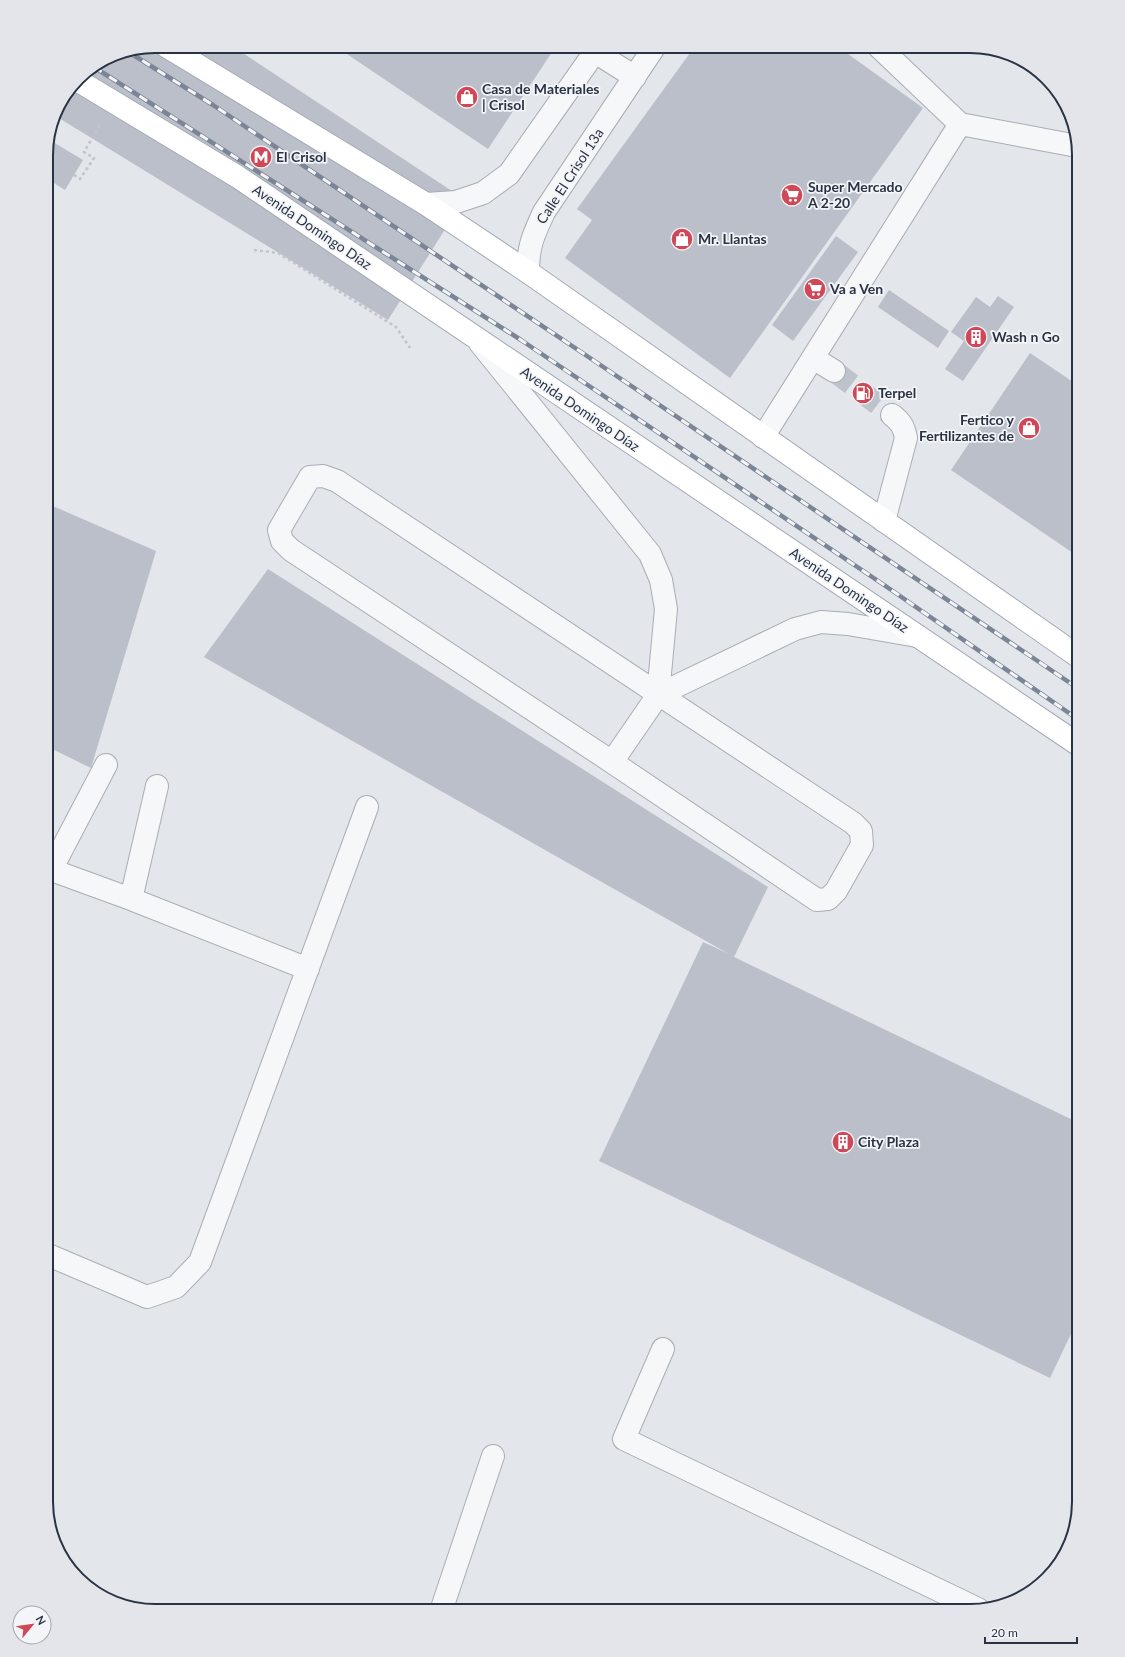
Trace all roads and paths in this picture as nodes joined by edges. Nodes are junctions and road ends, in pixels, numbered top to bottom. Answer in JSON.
{"nodes":[{"id":1,"x":178,"y":53,"type":"edge"},
{"id":2,"x":594,"y":53,"type":"edge"},
{"id":3,"x":602,"y":53,"type":"edge"},
{"id":4,"x":650,"y":53,"type":"edge"},
{"id":5,"x":885,"y":53,"type":"edge"},
{"id":6,"x":635,"y":77,"type":"junction"},
{"id":7,"x":83,"y":83,"type":"edge"},
{"id":8,"x":114,"y":102,"type":"junction"},
{"id":9,"x":960,"y":124,"type":"junction"},
{"id":10,"x":1071,"y":145,"type":"edge"},
{"id":11,"x":74,"y":175,"type":"dead end"},
{"id":12,"x":426,"y":204,"type":"junction"},
{"id":13,"x":254,"y":250,"type":"dead end"},
{"id":14,"x":528,"y":272,"type":"junction"},
{"id":15,"x":475,"y":338,"type":"junction"},
{"id":16,"x":410,"y":348,"type":"dead end"},
{"id":17,"x":813,"y":358,"type":"junction"},
{"id":18,"x":834,"y":371,"type":"tunnel mouth"},
{"id":19,"x":892,"y":415,"type":"tunnel mouth"},
{"id":20,"x":763,"y":437,"type":"junction"},
{"id":21,"x":884,"y":521,"type":"junction"},
{"id":22,"x":917,"y":636,"type":"junction"},
{"id":23,"x":1072,"y":652,"type":"edge"},
{"id":24,"x":658,"y":695,"type":"junction"},
{"id":25,"x":1072,"y":740,"type":"edge"},
{"id":26,"x":612,"y":762,"type":"junction"},
{"id":27,"x":106,"y":766,"type":"dead end"},
{"id":28,"x":157,"y":786,"type":"dead end"},
{"id":29,"x":367,"y":807,"type":"dead end"},
{"id":30,"x":53,"y":860,"type":"edge"},
{"id":31,"x":53,"y":871,"type":"edge"},
{"id":32,"x":131,"y":898,"type":"junction"},
{"id":33,"x":308,"y":969,"type":"junction"},
{"id":34,"x":53,"y":1257,"type":"edge"},
{"id":35,"x":663,"y":1349,"type":"dead end"},
{"id":36,"x":493,"y":1456,"type":"dead end"},
{"id":37,"x":442,"y":1604,"type":"edge"},
{"id":38,"x":968,"y":1604,"type":"edge"}],
"edges":[{"from":1,"to":12,"type":"main road"},
{"from":2,"to":12,"type":"street"},
{"from":3,"to":6,"type":"street"},
{"from":4,"to":6,"type":"street","name":"Calle El Crisol 13a"},
{"from":5,"to":9,"type":"street"},
{"from":6,"to":14,"type":"street","name":"Calle El Crisol 13a"},
{"from":7,"to":8,"type":"main road","name":"Avenida Domingo Díaz"},
{"from":8,"to":11,"type":"path"},
{"from":8,"to":15,"type":"main road","name":"Avenida Domingo Díaz"},
{"from":9,"to":10,"type":"street"},
{"from":9,"to":17,"type":"street"},
{"from":12,"to":14,"type":"main road"},
{"from":13,"to":16,"type":"path"},
{"from":14,"to":20,"type":"main road"},
{"from":15,"to":22,"type":"main road","name":"Avenida Domingo Díaz"},
{"from":15,"to":24,"type":"street"},
{"from":17,"to":18,"type":"street"},
{"from":17,"to":20,"type":"street"},
{"from":19,"to":21,"type":"street"},
{"from":20,"to":21,"type":"main road"},
{"from":21,"to":23,"type":"main road"},
{"from":22,"to":24,"type":"street"},
{"from":22,"to":25,"type":"main road","name":"Avenida Domingo Díaz"},
{"from":24,"to":26,"type":"street"},
{"from":24,"to":26,"type":"street"},
{"from":24,"to":26,"type":"street"},
{"from":27,"to":30,"type":"street"},
{"from":28,"to":32,"type":"street"},
{"from":29,"to":33,"type":"street"},
{"from":31,"to":32,"type":"street"},
{"from":32,"to":33,"type":"street"},
{"from":33,"to":34,"type":"street"},
{"from":35,"to":38,"type":"street"},
{"from":36,"to":37,"type":"street"}]}
